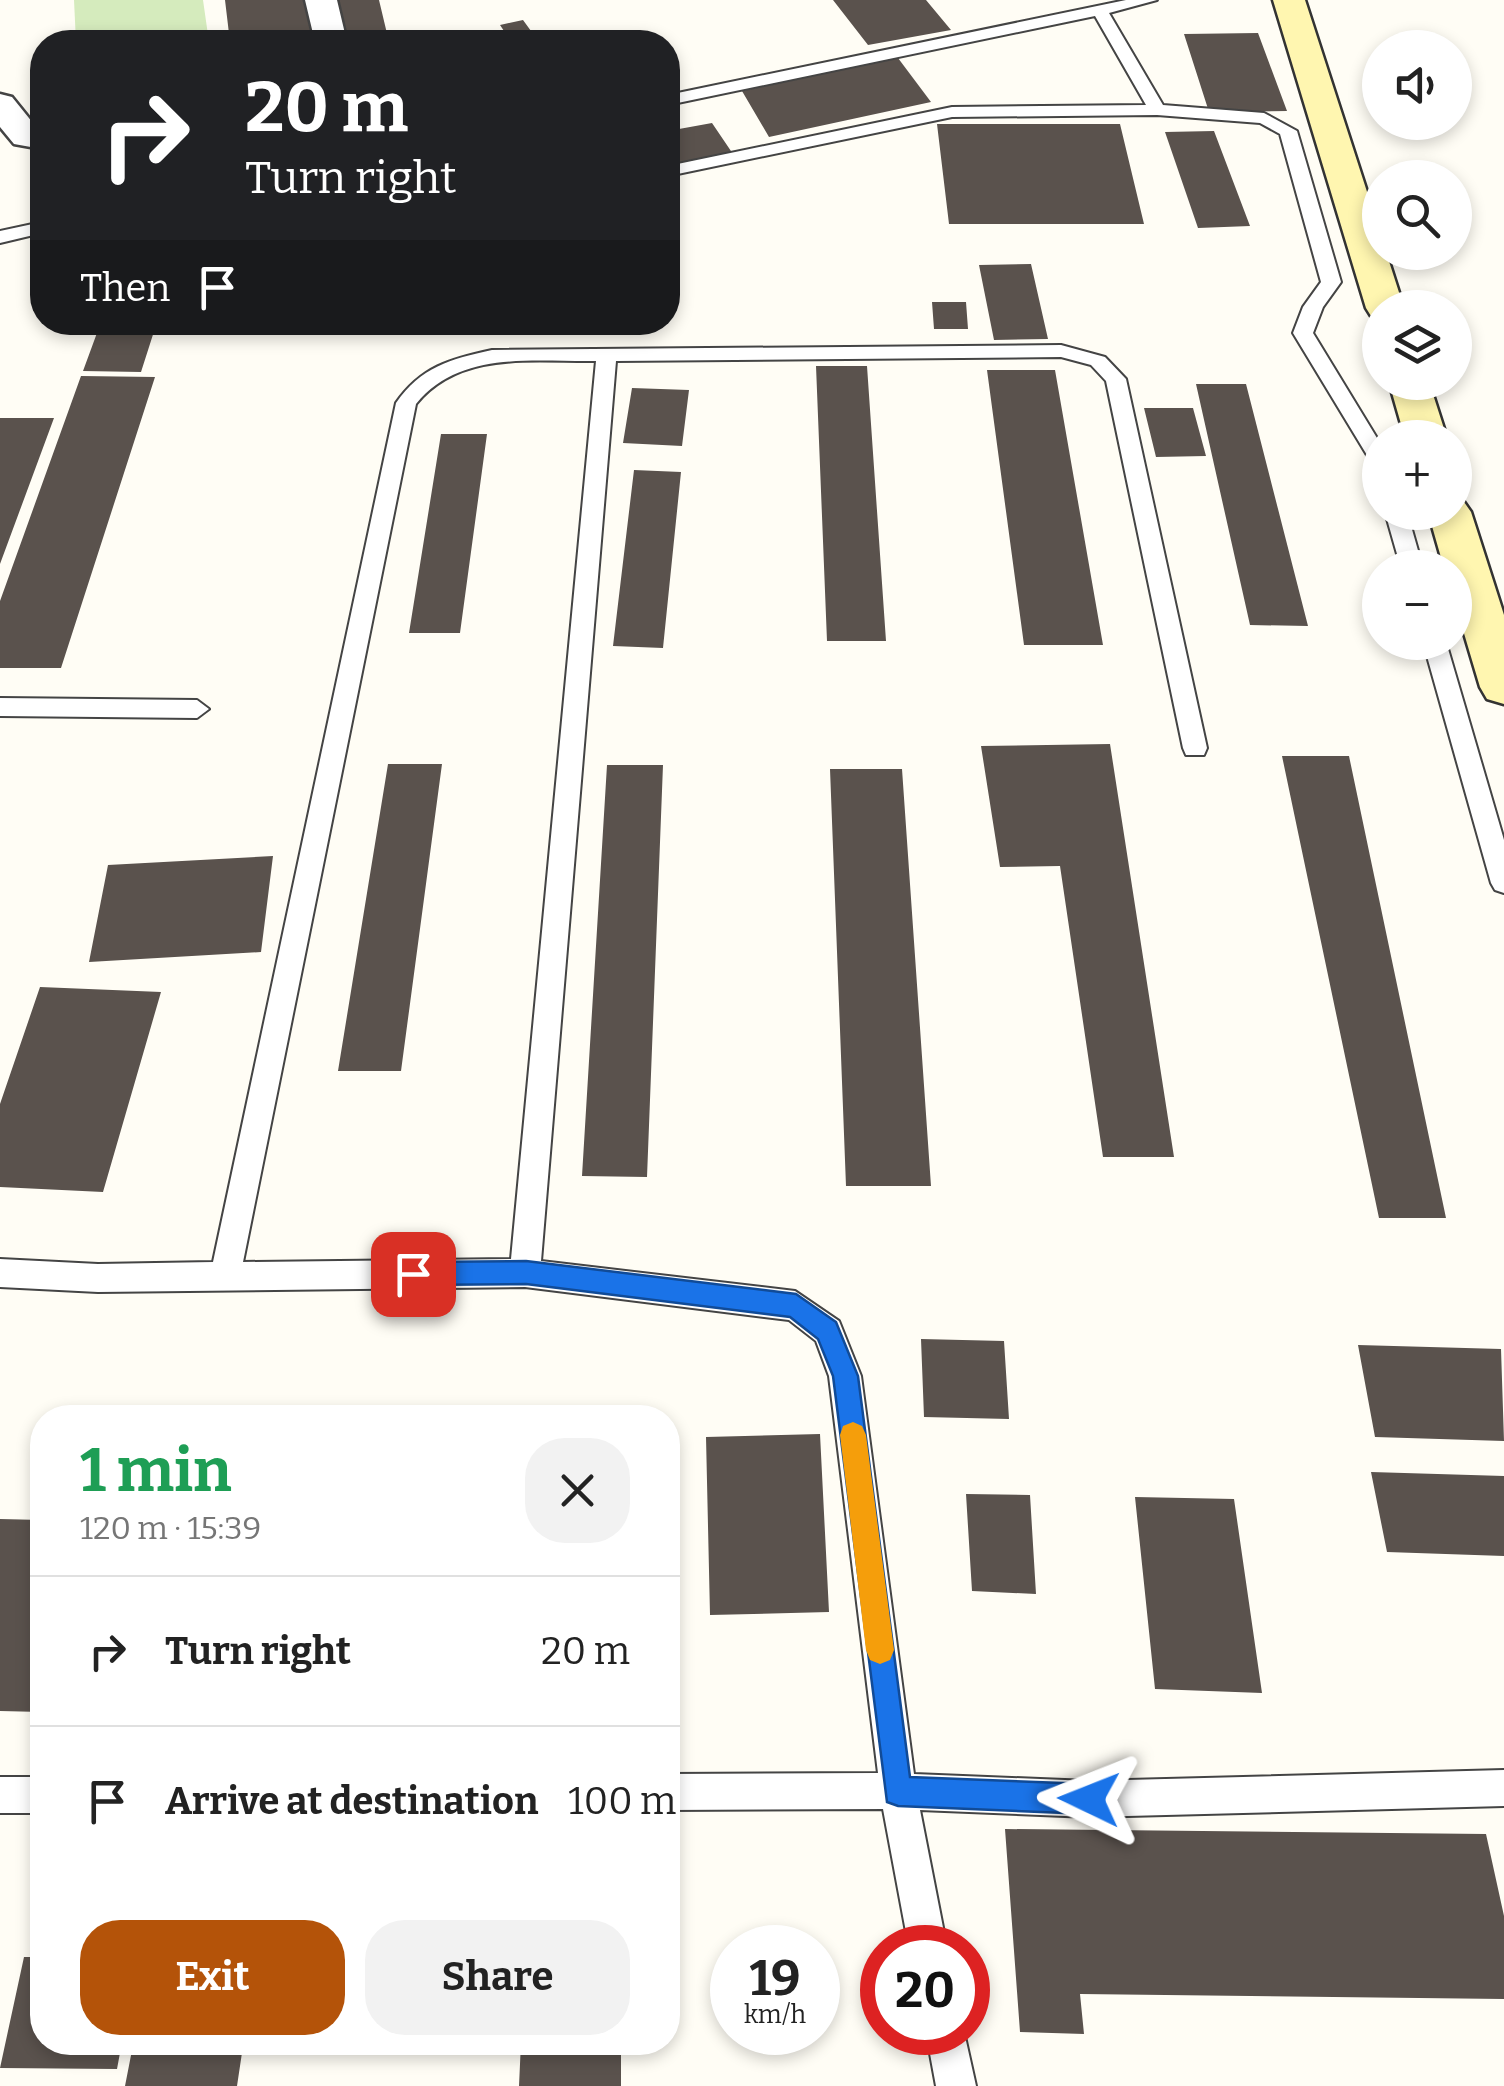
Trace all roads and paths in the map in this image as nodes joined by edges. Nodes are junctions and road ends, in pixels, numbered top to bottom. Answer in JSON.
{"nodes":[{"id":1,"x":321,"y":0,"type":"edge"},
{"id":2,"x":1149,"y":0,"type":"edge"},
{"id":3,"x":1289,"y":0,"type":"edge"},
{"id":4,"x":1100,"y":11,"type":"junction"},
{"id":5,"x":328,"y":30,"type":"edge"},
{"id":6,"x":680,"y":98,"type":"edge"},
{"id":7,"x":0,"y":104,"type":"edge"},
{"id":8,"x":1157,"y":110,"type":"junction"},
{"id":9,"x":30,"y":138,"type":"edge"},
{"id":10,"x":680,"y":169,"type":"edge"},
{"id":11,"x":30,"y":230,"type":"edge"},
{"id":12,"x":0,"y":236,"type":"edge"},
{"id":13,"x":1379,"y":290,"type":"edge"},
{"id":14,"x":607,"y":353,"type":"junction"},
{"id":15,"x":1362,"y":430,"type":"edge"},
{"id":16,"x":1455,"y":530,"type":"edge"},
{"id":17,"x":1439,"y":660,"type":"edge"},
{"id":18,"x":1504,"y":687,"type":"edge"},
{"id":19,"x":0,"y":707,"type":"edge"},
{"id":20,"x":197,"y":709,"type":"dead end"},
{"id":21,"x":1196,"y":748,"type":"dead end"},
{"id":22,"x":1504,"y":882,"type":"edge"},
{"id":23,"x":526,"y":1272,"type":"junction"},
{"id":24,"x":0,"y":1273,"type":"edge"},
{"id":25,"x":225,"y":1276,"type":"junction"},
{"id":26,"x":1504,"y":1788,"type":"edge"},
{"id":27,"x":680,"y":1792,"type":"edge"},
{"id":28,"x":898,"y":1792,"type":"junction"},
{"id":29,"x":0,"y":1795,"type":"edge"},
{"id":30,"x":30,"y":1795,"type":"edge"},
{"id":31,"x":924,"y":1925,"type":"edge"},
{"id":32,"x":950,"y":2055,"type":"edge"},
{"id":33,"x":956,"y":2086,"type":"edge"}],
"edges":[{"from":1,"to":5,"type":"street"},
{"from":2,"to":4,"type":"lane"},
{"from":3,"to":13,"type":"main road"},
{"from":4,"to":6,"type":"lane"},
{"from":4,"to":8,"type":"lane"},
{"from":7,"to":9,"type":"street"},
{"from":8,"to":10,"type":"lane"},
{"from":8,"to":15,"type":"lane"},
{"from":11,"to":12,"type":"lane"},
{"from":14,"to":21,"type":"lane"},
{"from":14,"to":23,"type":"lane"},
{"from":14,"to":25,"type":"lane"},
{"from":16,"to":18,"type":"main road"},
{"from":17,"to":22,"type":"lane"},
{"from":19,"to":20,"type":"lane"},
{"from":23,"to":25,"type":"lane"},
{"from":23,"to":28,"type":"lane"},
{"from":24,"to":25,"type":"lane"},
{"from":26,"to":28,"type":"lane"},
{"from":27,"to":28,"type":"lane"},
{"from":28,"to":31,"type":"lane"},
{"from":29,"to":30,"type":"lane"},
{"from":32,"to":33,"type":"lane"}]}
